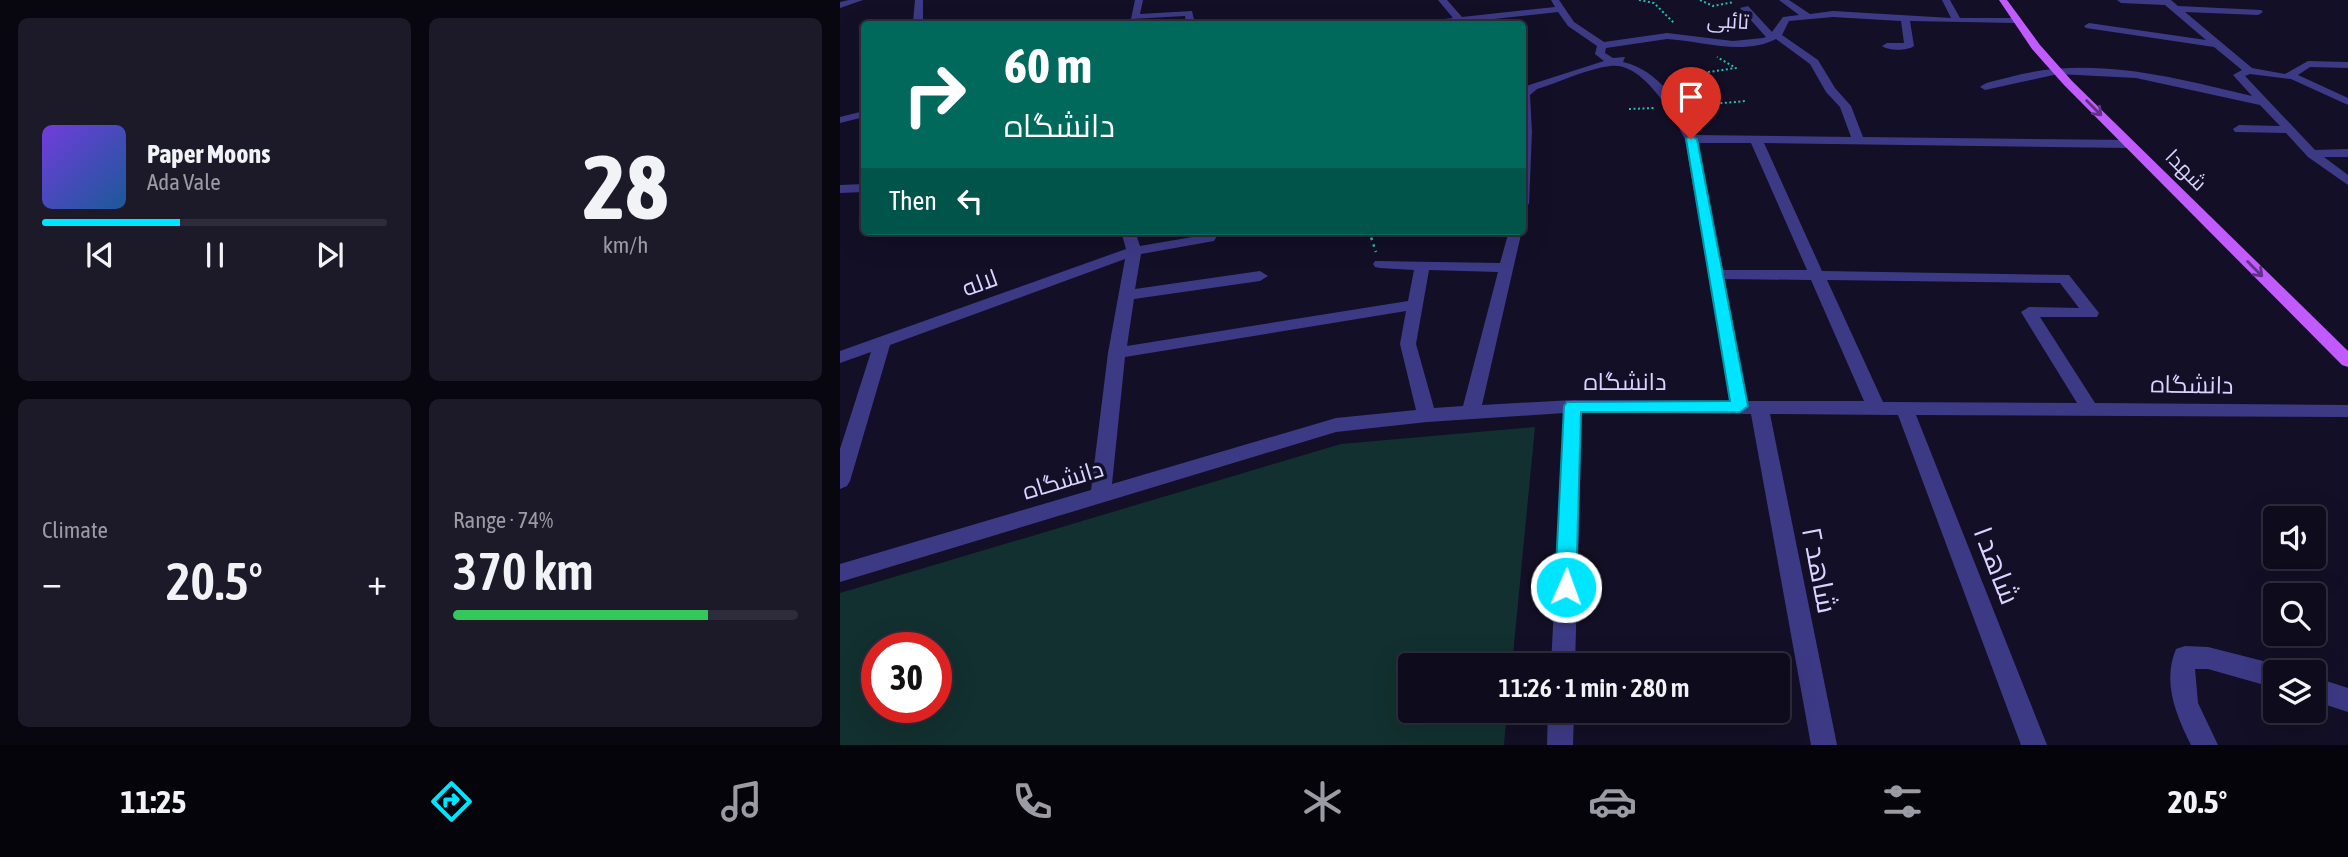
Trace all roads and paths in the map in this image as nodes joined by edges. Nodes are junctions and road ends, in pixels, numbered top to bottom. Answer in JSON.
{"nodes":[{"id":1,"x":859,"y":0,"type":"edge"},
{"id":2,"x":919,"y":0,"type":"edge"},
{"id":3,"x":1139,"y":0,"type":"edge"},
{"id":4,"x":1442,"y":0,"type":"edge"},
{"id":5,"x":1639,"y":0,"type":"edge"},
{"id":6,"x":1700,"y":0,"type":"edge"},
{"id":7,"x":1839,"y":0,"type":"edge"},
{"id":8,"x":1946,"y":0,"type":"edge"},
{"id":9,"x":2003,"y":0,"type":"edge"},
{"id":10,"x":1783,"y":1,"type":"edge"},
{"id":11,"x":2122,"y":1,"type":"edge"},
{"id":12,"x":2169,"y":4,"type":"edge"},
{"id":13,"x":840,"y":5,"type":"edge"},
{"id":14,"x":1558,"y":5,"type":"edge"},
{"id":15,"x":1886,"y":7,"type":"dead end"},
{"id":16,"x":1745,"y":8,"type":"joint"},
{"id":17,"x":2135,"y":10,"type":"dead end"},
{"id":18,"x":2258,"y":12,"type":"dead end"},
{"id":19,"x":1848,"y":15,"type":"junction"},
{"id":20,"x":1807,"y":16,"type":"junction"},
{"id":21,"x":1892,"y":18,"type":"junction"},
{"id":22,"x":1905,"y":19,"type":"junction"},
{"id":23,"x":1459,"y":20,"type":"junction"},
{"id":24,"x":2016,"y":20,"type":"junction"},
{"id":25,"x":918,"y":21,"type":"edge"},
{"id":26,"x":1190,"y":21,"type":"edge"},
{"id":27,"x":1451,"y":21,"type":"edge"},
{"id":28,"x":1957,"y":21,"type":"junction"},
{"id":29,"x":2090,"y":26,"type":"dead end"},
{"id":30,"x":1688,"y":37,"type":"junction"},
{"id":31,"x":1774,"y":37,"type":"junction"},
{"id":32,"x":1643,"y":41,"type":"junction"},
{"id":33,"x":1599,"y":44,"type":"junction"},
{"id":34,"x":1711,"y":44,"type":"junction"},
{"id":35,"x":2216,"y":44,"type":"junction"},
{"id":36,"x":1887,"y":46,"type":"dead end"},
{"id":37,"x":1612,"y":62,"type":"junction"},
{"id":38,"x":2348,"y":65,"type":"edge"},
{"id":39,"x":2057,"y":71,"type":"junction"},
{"id":40,"x":2249,"y":71,"type":"junction"},
{"id":41,"x":2293,"y":76,"type":"junction"},
{"id":42,"x":1526,"y":80,"type":"edge"},
{"id":43,"x":1650,"y":80,"type":"junction"},
{"id":44,"x":1548,"y":82,"type":"junction"},
{"id":45,"x":1985,"y":88,"type":"dead end"},
{"id":46,"x":1526,"y":92,"type":"edge"},
{"id":47,"x":1746,"y":100,"type":"dead end"},
{"id":48,"x":2348,"y":102,"type":"edge"},
{"id":49,"x":2264,"y":103,"type":"junction"},
{"id":50,"x":1675,"y":107,"type":"junction"},
{"id":51,"x":861,"y":115,"type":"edge"},
{"id":52,"x":840,"y":120,"type":"edge"},
{"id":53,"x":2239,"y":129,"type":"dead end"},
{"id":54,"x":2290,"y":130,"type":"junction"},
{"id":55,"x":1691,"y":139,"type":"junction"},
{"id":56,"x":1756,"y":140,"type":"junction"},
{"id":57,"x":1858,"y":141,"type":"junction"},
{"id":58,"x":2130,"y":144,"type":"junction"},
{"id":59,"x":2348,"y":153,"type":"edge"},
{"id":60,"x":2312,"y":154,"type":"junction"},
{"id":61,"x":2348,"y":181,"type":"edge"},
{"id":62,"x":840,"y":188,"type":"edge"},
{"id":63,"x":861,"y":188,"type":"edge"},
{"id":64,"x":1129,"y":235,"type":"edge"},
{"id":65,"x":1211,"y":235,"type":"edge"},
{"id":66,"x":1370,"y":235,"type":"edge"},
{"id":67,"x":1515,"y":235,"type":"edge"},
{"id":68,"x":1134,"y":251,"type":"junction"},
{"id":69,"x":1380,"y":264,"type":"joint"},
{"id":70,"x":1422,"y":265,"type":"junction"},
{"id":71,"x":1506,"y":268,"type":"junction"},
{"id":72,"x":1716,"y":274,"type":"junction"},
{"id":73,"x":1817,"y":275,"type":"junction"},
{"id":74,"x":1260,"y":276,"type":"dead end"},
{"id":75,"x":1126,"y":295,"type":"junction"},
{"id":76,"x":1413,"y":305,"type":"junction"},
{"id":77,"x":882,"y":343,"type":"junction"},
{"id":78,"x":1117,"y":353,"type":"junction"},
{"id":79,"x":840,"y":357,"type":"edge"},
{"id":80,"x":2348,"y":361,"type":"edge"},
{"id":81,"x":1573,"y":406,"type":"junction"},
{"id":82,"x":1749,"y":406,"type":"junction"},
{"id":83,"x":1876,"y":407,"type":"junction"},
{"id":84,"x":1904,"y":407,"type":"junction"},
{"id":85,"x":2089,"y":408,"type":"junction"},
{"id":86,"x":2348,"y":411,"type":"edge"},
{"id":87,"x":1471,"y":412,"type":"junction"},
{"id":88,"x":1427,"y":415,"type":"junction"},
{"id":89,"x":840,"y":481,"type":"edge"},
{"id":90,"x":1101,"y":495,"type":"junction"},
{"id":91,"x":840,"y":573,"type":"edge"},
{"id":92,"x":1563,"y":653,"type":"edge"},
{"id":93,"x":2263,"y":673,"type":"edge"},
{"id":94,"x":2326,"y":693,"type":"edge"},
{"id":95,"x":2348,"y":699,"type":"edge"},
{"id":96,"x":1561,"y":723,"type":"edge"},
{"id":97,"x":1560,"y":745,"type":"edge"},
{"id":98,"x":1824,"y":745,"type":"edge"},
{"id":99,"x":2034,"y":745,"type":"edge"},
{"id":100,"x":2205,"y":745,"type":"edge"}],
"edges":[{"from":1,"to":13,"type":"street"},
{"from":2,"to":25,"type":"street"},
{"from":3,"to":26,"type":"street"},
{"from":4,"to":23,"type":"street"},
{"from":5,"to":30,"type":"path"},
{"from":6,"to":16,"type":"path"},
{"from":7,"to":19,"type":"street"},
{"from":8,"to":28,"type":"street"},
{"from":9,"to":24,"type":"main road","name":"شهدا"},
{"from":10,"to":20,"type":"street"},
{"from":11,"to":12,"type":"street"},
{"from":11,"to":17,"type":"street"},
{"from":12,"to":18,"type":"street"},
{"from":12,"to":35,"type":"street"},
{"from":14,"to":23,"type":"street"},
{"from":14,"to":33,"type":"street"},
{"from":15,"to":21,"type":"street"},
{"from":16,"to":31,"type":"street"},
{"from":19,"to":20,"type":"street","name":"تائبی"},
{"from":19,"to":21,"type":"street","name":"تائبی"},
{"from":20,"to":31,"type":"street","name":"تائبی"},
{"from":21,"to":22,"type":"street","name":"تائبی"},
{"from":22,"to":28,"type":"street","name":"تائبی"},
{"from":22,"to":36,"type":"street"},
{"from":23,"to":27,"type":"street"},
{"from":24,"to":28,"type":"street","name":"تائبی"},
{"from":24,"to":39,"type":"main road","name":"شهدا"},
{"from":29,"to":35,"type":"street"},
{"from":30,"to":32,"type":"street","name":"تائبی"},
{"from":30,"to":34,"type":"street","name":"تائبی"},
{"from":31,"to":34,"type":"street","name":"تائبی"},
{"from":31,"to":57,"type":"street"},
{"from":32,"to":33,"type":"street","name":"تائبی"},
{"from":32,"to":37,"type":"street"},
{"from":33,"to":37,"type":"street"},
{"from":34,"to":43,"type":"path"},
{"from":35,"to":40,"type":"street"},
{"from":37,"to":43,"type":"street","name":"شاهد ۲"},
{"from":37,"to":44,"type":"street"},
{"from":38,"to":41,"type":"street"},
{"from":39,"to":45,"type":"street"},
{"from":39,"to":49,"type":"street"},
{"from":39,"to":58,"type":"main road","name":"شهدا","one_way":true},
{"from":40,"to":41,"type":"street"},
{"from":40,"to":49,"type":"street"},
{"from":41,"to":48,"type":"street"},
{"from":42,"to":44,"type":"street"},
{"from":43,"to":50,"type":"street","name":"شاهد ۲"},
{"from":44,"to":46,"type":"street"},
{"from":47,"to":50,"type":"path"},
{"from":49,"to":54,"type":"street"},
{"from":50,"to":55,"type":"street","name":"شاهد ۲"},
{"from":51,"to":52,"type":"street"},
{"from":53,"to":54,"type":"street"},
{"from":54,"to":60,"type":"street"},
{"from":55,"to":56,"type":"street"},
{"from":55,"to":72,"type":"street","name":"شاهد ۲"},
{"from":56,"to":57,"type":"street"},
{"from":56,"to":73,"type":"street"},
{"from":57,"to":58,"type":"street"},
{"from":58,"to":80,"type":"main road","name":"شهدا","one_way":true},
{"from":59,"to":60,"type":"street"},
{"from":60,"to":61,"type":"street"},
{"from":62,"to":63,"type":"street"},
{"from":64,"to":68,"type":"street"},
{"from":65,"to":68,"type":"street","name":"لاله"},
{"from":66,"to":69,"type":"path"},
{"from":67,"to":71,"type":"street"},
{"from":68,"to":75,"type":"street"},
{"from":68,"to":77,"type":"street","name":"لاله"},
{"from":69,"to":70,"type":"street"},
{"from":70,"to":71,"type":"street"},
{"from":70,"to":76,"type":"street"},
{"from":71,"to":87,"type":"street"},
{"from":72,"to":73,"type":"street"},
{"from":72,"to":82,"type":"street","name":"شاهد ۲"},
{"from":73,"to":83,"type":"street"},
{"from":73,"to":85,"type":"street"},
{"from":74,"to":75,"type":"street"},
{"from":75,"to":78,"type":"street"},
{"from":76,"to":78,"type":"street"},
{"from":76,"to":88,"type":"street"},
{"from":77,"to":79,"type":"street","name":"لاله"},
{"from":77,"to":89,"type":"street"},
{"from":78,"to":90,"type":"street"},
{"from":81,"to":82,"type":"street","name":"دانشگاه"},
{"from":81,"to":87,"type":"street","name":"دانشگاه"},
{"from":81,"to":92,"type":"street"},
{"from":82,"to":83,"type":"street","name":"دانشگاه"},
{"from":82,"to":98,"type":"street","name":"شاهد ۲"},
{"from":83,"to":84,"type":"street","name":"دانشگاه"},
{"from":84,"to":85,"type":"street","name":"دانشگاه"},
{"from":84,"to":99,"type":"street","name":"شاهد ۱"},
{"from":85,"to":86,"type":"street","name":"دانشگاه"},
{"from":87,"to":88,"type":"street","name":"دانشگاه"},
{"from":88,"to":90,"type":"street","name":"دانشگاه"},
{"from":90,"to":91,"type":"street","name":"دانشگاه"},
{"from":93,"to":100,"type":"street"},
{"from":94,"to":95,"type":"street"},
{"from":96,"to":97,"type":"street"}]}
